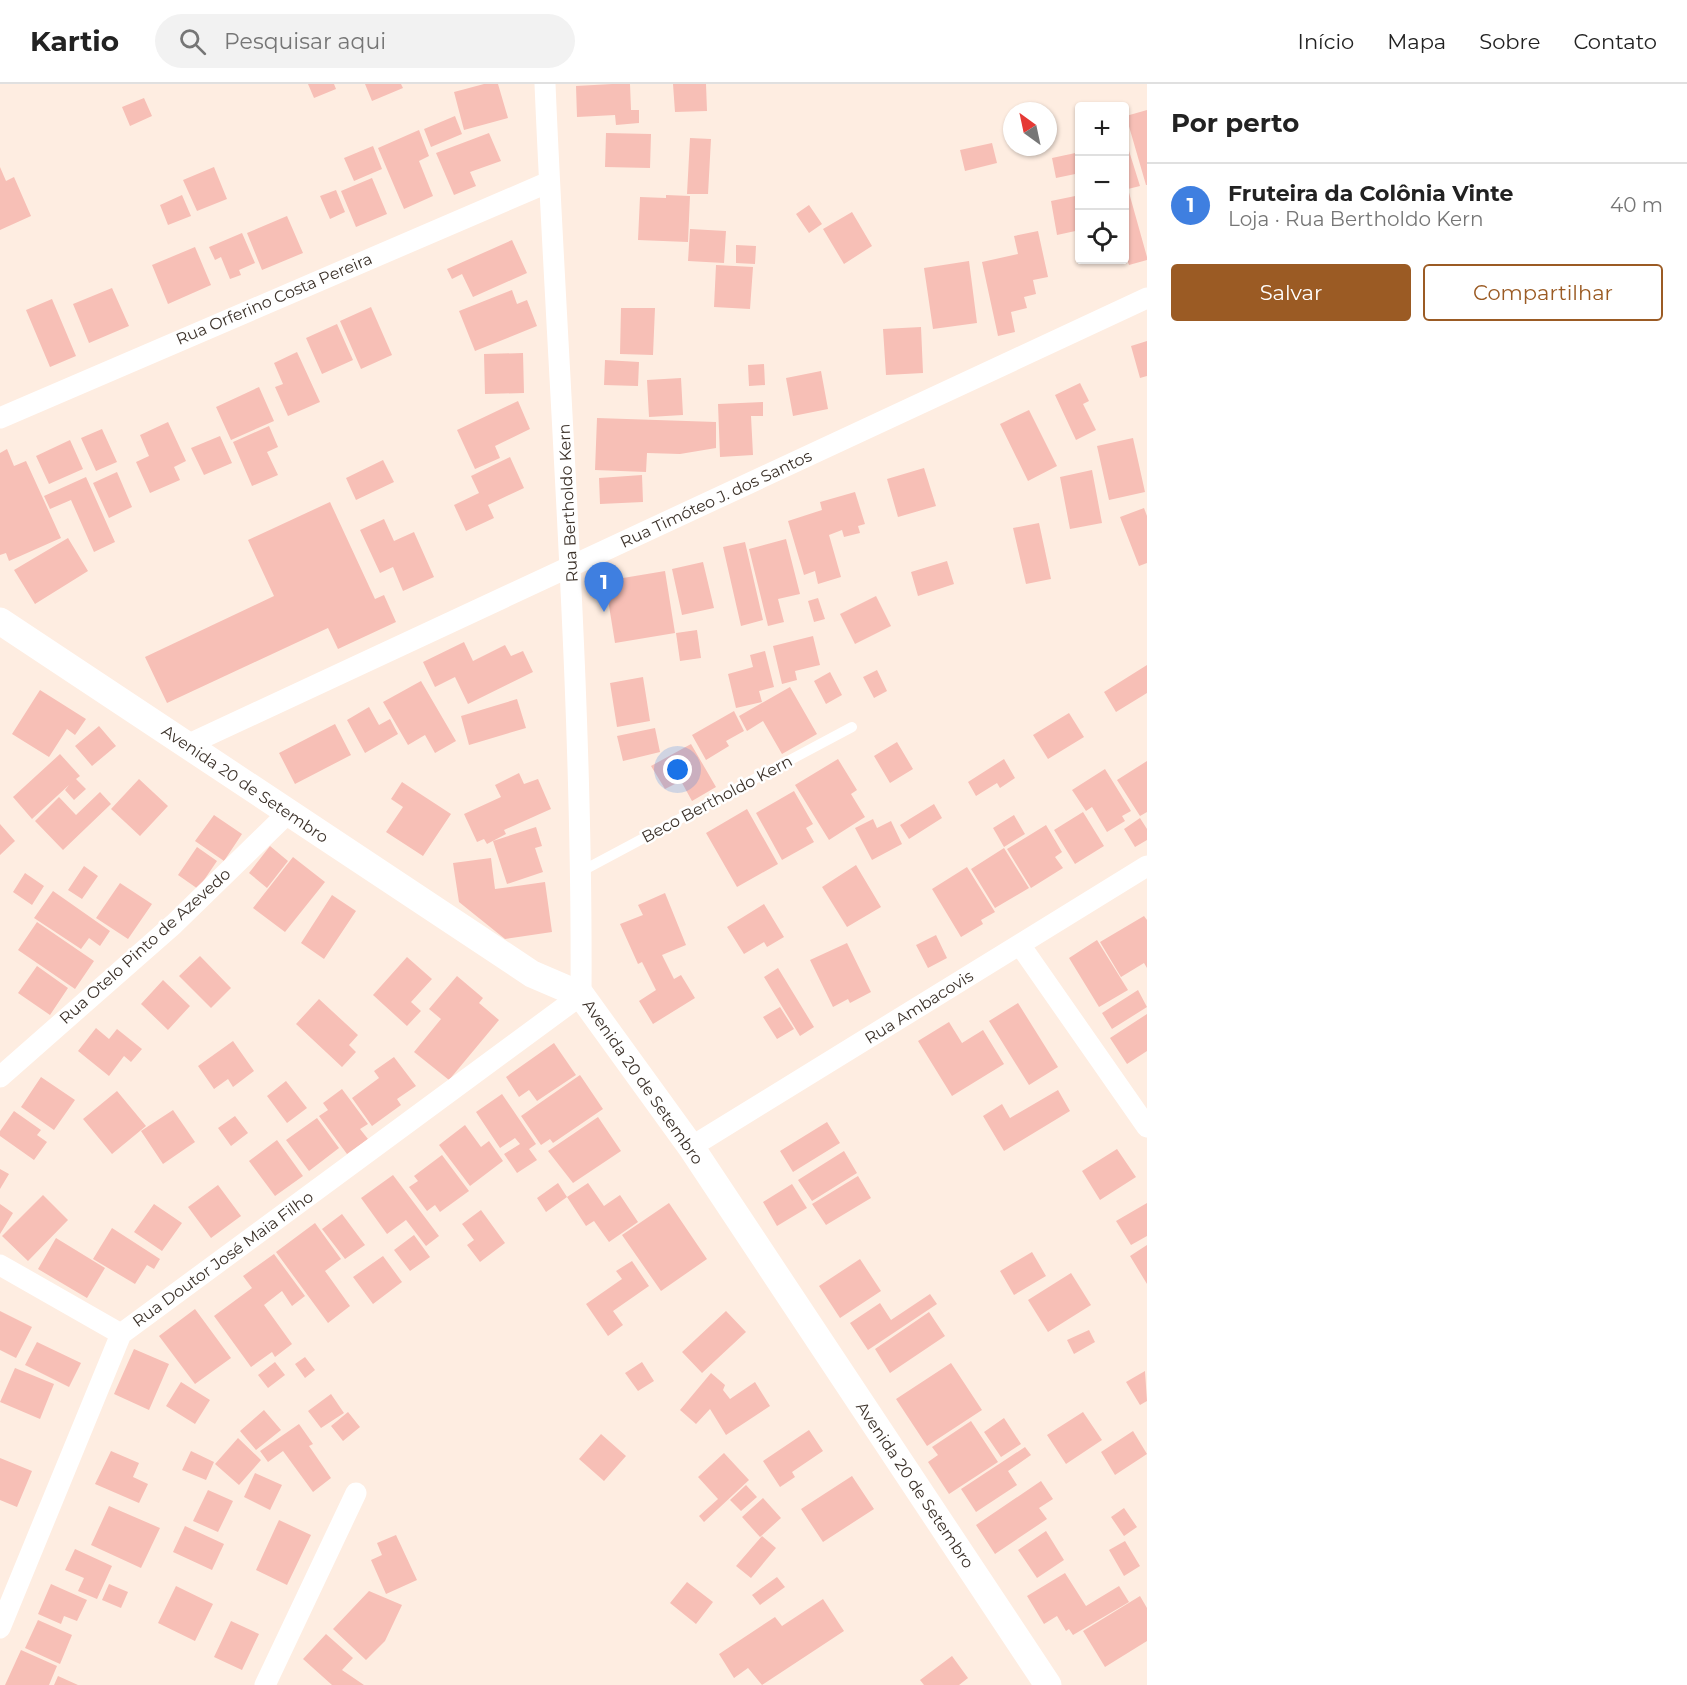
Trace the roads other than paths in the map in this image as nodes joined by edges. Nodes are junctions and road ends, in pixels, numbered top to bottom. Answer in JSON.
{"nodes":[{"id":1,"x":545,"y":84,"type":"edge"},
{"id":2,"x":549,"y":182,"type":"junction"},
{"id":3,"x":1147,"y":298,"type":"edge"},
{"id":4,"x":0,"y":418,"type":"edge"},
{"id":5,"x":572,"y":566,"type":"junction"},
{"id":6,"x":0,"y":621,"type":"edge"},
{"id":7,"x":852,"y":727,"type":"dead end"},
{"id":8,"x":187,"y":745,"type":"junction"},
{"id":9,"x":289,"y":812,"type":"junction"},
{"id":10,"x":1147,"y":866,"type":"edge"},
{"id":11,"x":582,"y":871,"type":"junction"},
{"id":12,"x":1020,"y":945,"type":"junction"},
{"id":13,"x":581,"y":995,"type":"junction"},
{"id":14,"x":0,"y":1077,"type":"edge"},
{"id":15,"x":1147,"y":1126,"type":"edge"},
{"id":16,"x":691,"y":1147,"type":"junction"},
{"id":17,"x":0,"y":1265,"type":"edge"},
{"id":18,"x":122,"y":1334,"type":"junction"},
{"id":19,"x":356,"y":1493,"type":"dead end"},
{"id":20,"x":0,"y":1628,"type":"edge"},
{"id":21,"x":265,"y":1685,"type":"edge"},
{"id":22,"x":1048,"y":1685,"type":"edge"}],
"edges":[{"from":1,"to":2,"type":"street","name":"Rua Bertholdo Kern"},
{"from":2,"to":4,"type":"street","name":"Rua Orferino Costa Pereira"},
{"from":2,"to":5,"type":"street","name":"Rua Bertholdo Kern"},
{"from":3,"to":5,"type":"street","name":"Rua Timóteo J. dos Santos"},
{"from":5,"to":8,"type":"street","name":"Rua Timóteo J. dos Santos"},
{"from":5,"to":11,"type":"street","name":"Rua Bertholdo Kern"},
{"from":6,"to":8,"type":"street","name":"Avenida 20 de Setembro"},
{"from":7,"to":11,"type":"lane","name":"Beco Bertholdo Kern"},
{"from":8,"to":9,"type":"street","name":"Avenida 20 de Setembro"},
{"from":9,"to":13,"type":"street","name":"Avenida 20 de Setembro"},
{"from":9,"to":14,"type":"street","name":"Rua Otelo Pinto de Azevedo"},
{"from":10,"to":12,"type":"street","name":"Rua Ambacovis"},
{"from":11,"to":13,"type":"street","name":"Rua Bertholdo Kern"},
{"from":12,"to":15,"type":"street"},
{"from":12,"to":16,"type":"street","name":"Rua Ambacovis"},
{"from":13,"to":16,"type":"street","name":"Avenida 20 de Setembro"},
{"from":13,"to":18,"type":"street","name":"Rua Doutor José Maia Filho"},
{"from":16,"to":22,"type":"street","name":"Avenida 20 de Setembro"},
{"from":17,"to":18,"type":"street"},
{"from":18,"to":20,"type":"street","name":"Rua Doutor José Maia Filho"},
{"from":19,"to":21,"type":"street"}]}
